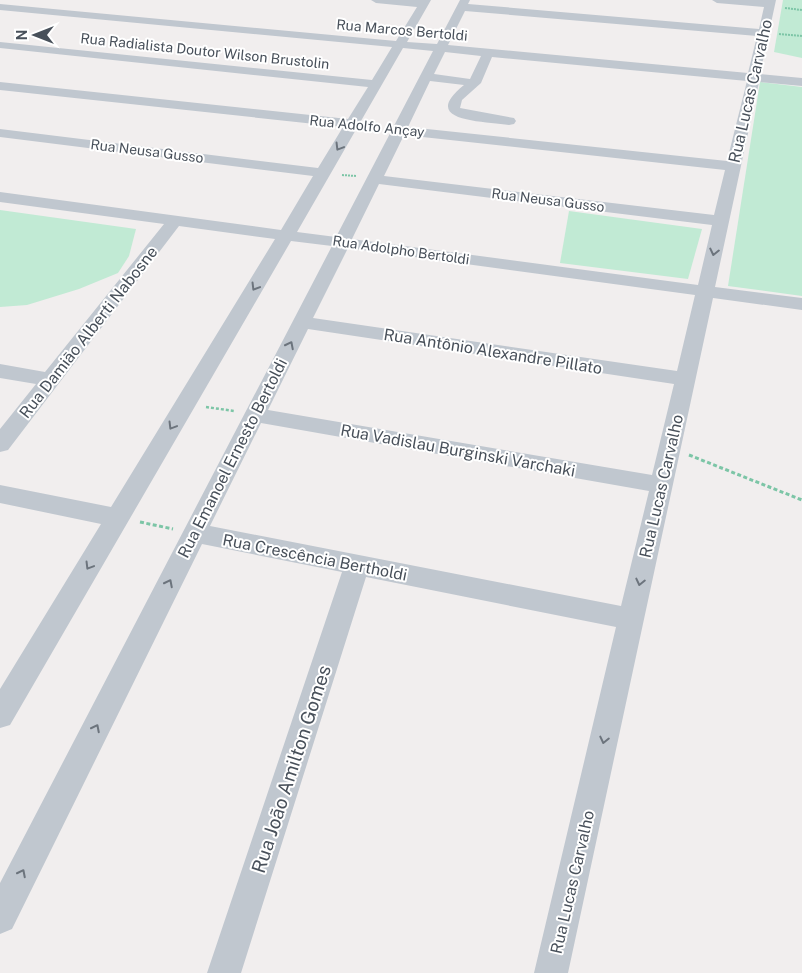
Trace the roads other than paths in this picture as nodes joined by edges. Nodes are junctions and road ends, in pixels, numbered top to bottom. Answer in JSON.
{"nodes":[{"id":1,"x":5,"y":0,"type":"edge"},
{"id":2,"x":376,"y":0,"type":"edge"},
{"id":3,"x":717,"y":0,"type":"edge"},
{"id":4,"x":30,"y":1,"type":"edge"},
{"id":5,"x":0,"y":2,"type":"edge"},
{"id":6,"x":425,"y":2,"type":"edge"},
{"id":7,"x":770,"y":2,"type":"edge"},
{"id":8,"x":463,"y":4,"type":"edge"},
{"id":9,"x":0,"y":7,"type":"edge"},
{"id":10,"x":18,"y":9,"type":"junction"},
{"id":11,"x":0,"y":21,"type":"edge"},
{"id":12,"x":764,"y":33,"type":"junction"},
{"id":13,"x":402,"y":40,"type":"junction"},
{"id":14,"x":442,"y":44,"type":"junction"},
{"id":15,"x":0,"y":45,"type":"edge"},
{"id":16,"x":488,"y":53,"type":"junction"},
{"id":17,"x":754,"y":73,"type":"junction"},
{"id":18,"x":802,"y":73,"type":"edge"},
{"id":19,"x":426,"y":77,"type":"junction"},
{"id":20,"x":475,"y":82,"type":"junction"},
{"id":21,"x":802,"y":82,"type":"edge"},
{"id":22,"x":376,"y":84,"type":"junction"},
{"id":23,"x":0,"y":86,"type":"edge"},
{"id":24,"x":509,"y":121,"type":"dead end"},
{"id":25,"x":352,"y":124,"type":"junction"},
{"id":26,"x":399,"y":130,"type":"junction"},
{"id":27,"x":0,"y":133,"type":"edge"},
{"id":28,"x":733,"y":166,"type":"junction"},
{"id":29,"x":323,"y":172,"type":"junction"},
{"id":30,"x":374,"y":179,"type":"junction"},
{"id":31,"x":0,"y":197,"type":"edge"},
{"id":32,"x":175,"y":220,"type":"junction"},
{"id":33,"x":721,"y":220,"type":"junction"},
{"id":34,"x":286,"y":235,"type":"junction"},
{"id":35,"x":342,"y":242,"type":"junction"},
{"id":36,"x":705,"y":291,"type":"junction"},
{"id":37,"x":802,"y":304,"type":"edge"},
{"id":38,"x":302,"y":322,"type":"junction"},
{"id":39,"x":0,"y":371,"type":"edge"},
{"id":40,"x":685,"y":379,"type":"junction"},
{"id":41,"x":50,"y":380,"type":"junction"},
{"id":42,"x":255,"y":415,"type":"junction"},
{"id":43,"x":0,"y":444,"type":"edge"},
{"id":44,"x":662,"y":485,"type":"junction"},
{"id":45,"x":0,"y":494,"type":"edge"},
{"id":46,"x":118,"y":518,"type":"junction"},
{"id":47,"x":195,"y":533,"type":"junction"},
{"id":48,"x":357,"y":565,"type":"junction"},
{"id":49,"x":631,"y":619,"type":"junction"},
{"id":50,"x":0,"y":715,"type":"edge"},
{"id":51,"x":0,"y":917,"type":"edge"},
{"id":52,"x":224,"y":973,"type":"edge"},
{"id":53,"x":551,"y":973,"type":"edge"}],
"edges":[{"from":1,"to":4,"type":"street","name":"Rua Marcos Bertoldi"},
{"from":1,"to":5,"type":"street"},
{"from":2,"to":6,"type":"street"},
{"from":3,"to":7,"type":"street"},
{"from":4,"to":10,"type":"street"},
{"from":4,"to":13,"type":"street","name":"Rua Marcos Bertoldi"},
{"from":6,"to":13,"type":"street"},
{"from":7,"to":12,"type":"street","name":"Rua Lucas Carvalho"},
{"from":8,"to":12,"type":"street"},
{"from":8,"to":14,"type":"street","name":"Rua Emanoel Ernesto Bertoldi"},
{"from":9,"to":10,"type":"street","name":"Rua Marcos Bertoldi"},
{"from":10,"to":11,"type":"street"},
{"from":10,"to":13,"type":"street","name":"Rua Marcos Bertoldi"},
{"from":12,"to":17,"type":"street","name":"Rua Lucas Carvalho"},
{"from":13,"to":14,"type":"street","name":"Rua Marcos Bertoldi"},
{"from":13,"to":22,"type":"street"},
{"from":14,"to":16,"type":"street","name":"Rua Marcos Bertoldi"},
{"from":14,"to":17,"type":"street","name":"Rua Marcos Bertoldi"},
{"from":14,"to":19,"type":"street","name":"Rua Emanoel Ernesto Bertoldi"},
{"from":15,"to":22,"type":"street","name":"Rua Radialista Doutor Wilson Brustolin"},
{"from":16,"to":17,"type":"street","name":"Rua Marcos Bertoldi"},
{"from":16,"to":20,"type":"street"},
{"from":17,"to":18,"type":"street","name":"Rua Marcos Bertoldi"},
{"from":17,"to":21,"type":"street","name":"Rua Marcos Bertoldi"},
{"from":17,"to":28,"type":"street","name":"Rua Lucas Carvalho"},
{"from":19,"to":20,"type":"street"},
{"from":19,"to":26,"type":"street","name":"Rua Emanoel Ernesto Bertoldi"},
{"from":20,"to":24,"type":"street"},
{"from":22,"to":25,"type":"street"},
{"from":23,"to":25,"type":"street","name":"Rua Adolfo Ançay"},
{"from":25,"to":29,"type":"street","one_way":true},
{"from":26,"to":28,"type":"street","name":"Rua Adolfo Ançay"},
{"from":26,"to":30,"type":"street","name":"Rua Emanoel Ernesto Bertoldi"},
{"from":27,"to":29,"type":"street","name":"Rua Neusa Gusso"},
{"from":28,"to":33,"type":"street","name":"Rua Lucas Carvalho"},
{"from":29,"to":34,"type":"street"},
{"from":30,"to":33,"type":"street","name":"Rua Neusa Gusso"},
{"from":30,"to":35,"type":"street","name":"Rua Emanoel Ernesto Bertoldi"},
{"from":31,"to":32,"type":"street","name":"Rua Adolpho Bertoldi"},
{"from":32,"to":34,"type":"street","name":"Rua Adolpho Bertoldi"},
{"from":32,"to":41,"type":"street","name":"Rua Damião Alberti Nabosne"},
{"from":33,"to":36,"type":"street","name":"Rua Lucas Carvalho","one_way":true},
{"from":34,"to":35,"type":"street","name":"Rua Adolpho Bertoldi"},
{"from":34,"to":46,"type":"street","one_way":true},
{"from":35,"to":36,"type":"street","name":"Rua Adolpho Bertoldi"},
{"from":35,"to":38,"type":"street","name":"Rua Emanoel Ernesto Bertoldi"},
{"from":36,"to":37,"type":"street","name":"Rua Adolpho Bertoldi"},
{"from":36,"to":40,"type":"street","name":"Rua Lucas Carvalho"},
{"from":38,"to":40,"type":"street","name":"Rua Antônio Alexandre Pillato"},
{"from":42,"to":38,"type":"street","name":"Rua Emanoel Ernesto Bertoldi","one_way":true},
{"from":39,"to":41,"type":"street"},
{"from":40,"to":44,"type":"street","name":"Rua Lucas Carvalho"},
{"from":41,"to":43,"type":"street","name":"Rua Damião Alberti Nabosne"},
{"from":42,"to":44,"type":"street","name":"Rua Vadislau Burginski Varchaki"},
{"from":42,"to":47,"type":"street","name":"Rua Emanoel Ernesto Bertoldi"},
{"from":44,"to":49,"type":"street","name":"Rua Lucas Carvalho","one_way":true},
{"from":45,"to":46,"type":"street"},
{"from":46,"to":50,"type":"street","one_way":true},
{"from":47,"to":48,"type":"street","name":"Rua Crescência Bertholdi"},
{"from":51,"to":47,"type":"street","name":"Rua Emanoel Ernesto Bertoldi","one_way":true},
{"from":48,"to":49,"type":"street","name":"Rua Crescência Bertholdi"},
{"from":48,"to":52,"type":"street","name":"Rua João Amilton Gomes"},
{"from":49,"to":53,"type":"street","name":"Rua Lucas Carvalho","one_way":true}]}
